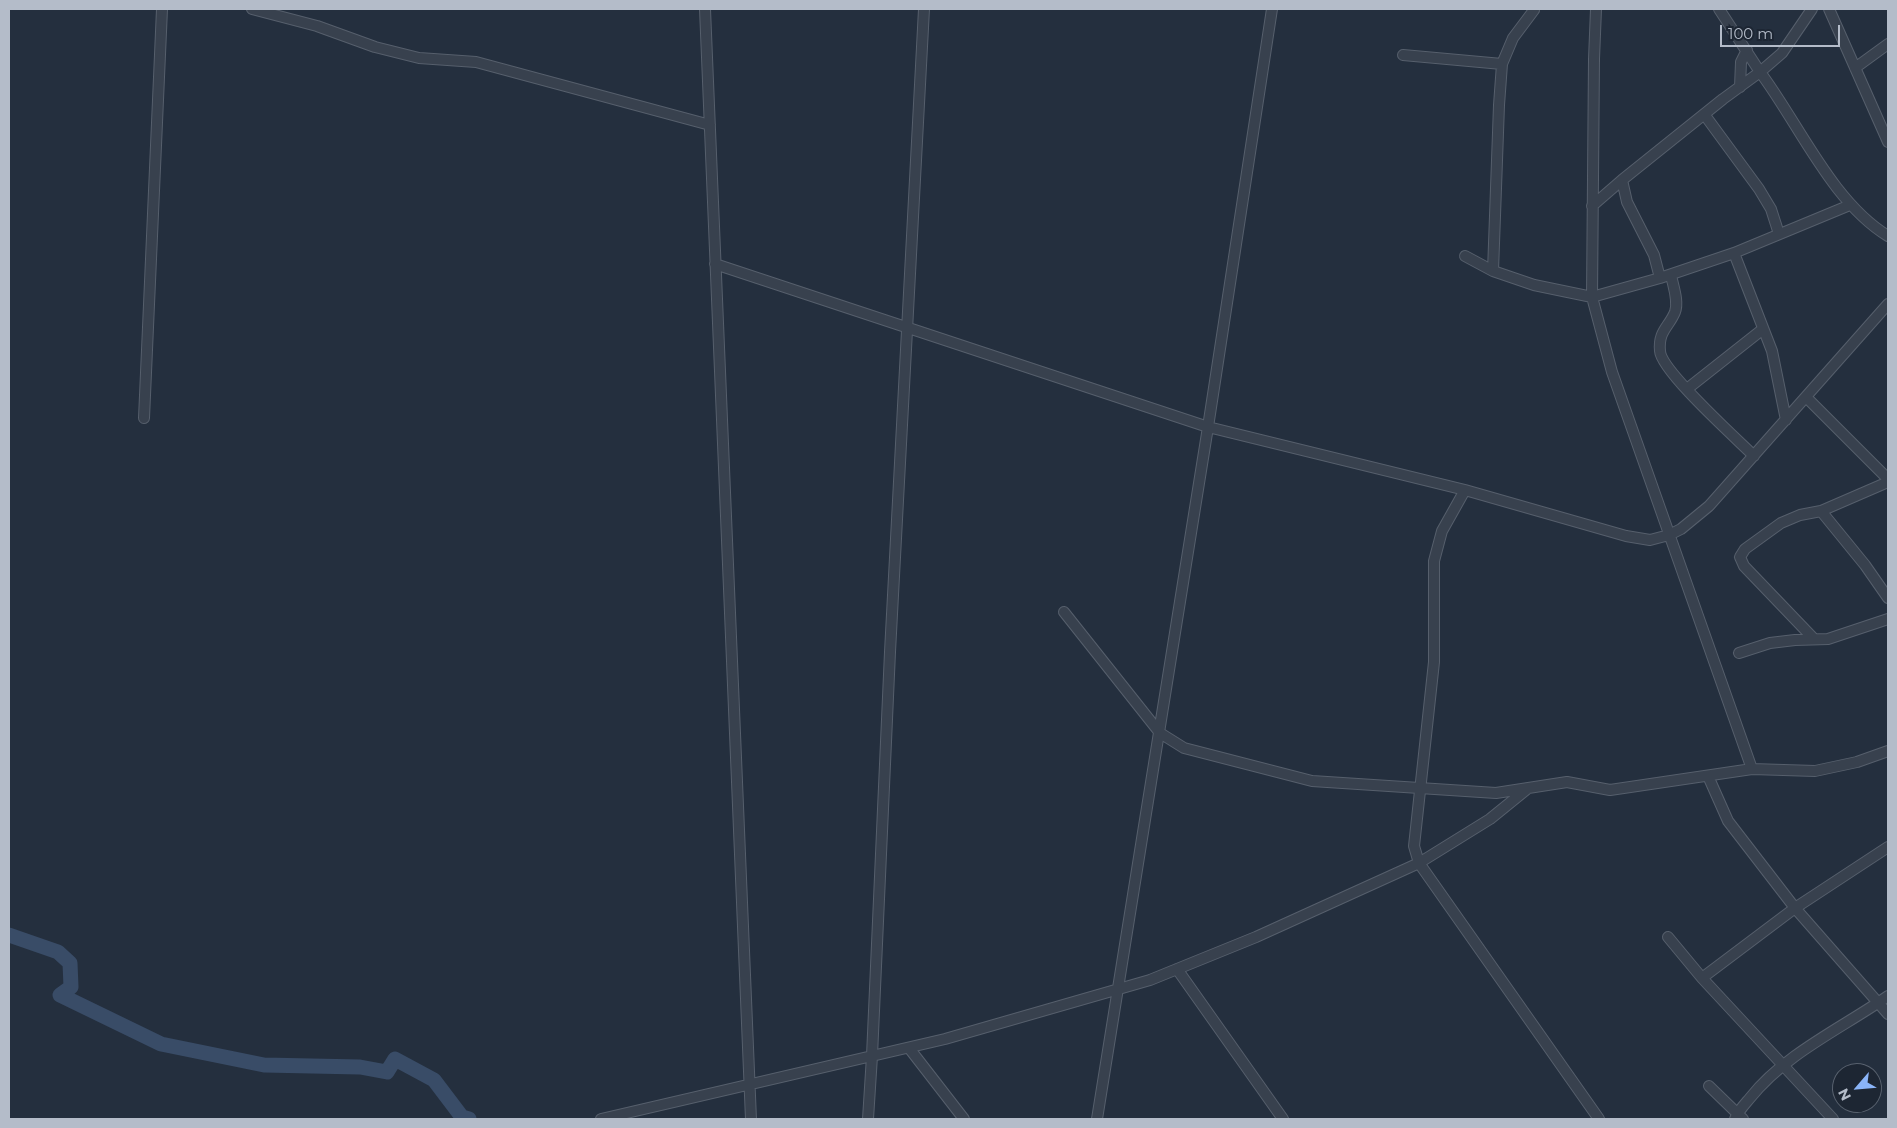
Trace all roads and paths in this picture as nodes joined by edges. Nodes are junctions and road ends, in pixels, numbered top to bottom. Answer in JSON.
{"nodes":[{"id":1,"x":162,"y":9,"type":"edge"},
{"id":2,"x":252,"y":9,"type":"edge"},
{"id":3,"x":705,"y":9,"type":"edge"},
{"id":4,"x":924,"y":9,"type":"edge"},
{"id":5,"x":1272,"y":9,"type":"edge"},
{"id":6,"x":1537,"y":9,"type":"edge"},
{"id":7,"x":1596,"y":9,"type":"edge"},
{"id":8,"x":1719,"y":9,"type":"edge"},
{"id":9,"x":1812,"y":9,"type":"edge"},
{"id":10,"x":1829,"y":9,"type":"edge"},
{"id":11,"x":1888,"y":44,"type":"edge"},
{"id":12,"x":1747,"y":50,"type":"junction"},
{"id":13,"x":1403,"y":55,"type":"dead end"},
{"id":14,"x":1502,"y":64,"type":"junction"},
{"id":15,"x":1855,"y":68,"type":"junction"},
{"id":16,"x":1760,"y":72,"type":"junction"},
{"id":17,"x":1740,"y":87,"type":"junction"},
{"id":18,"x":1704,"y":114,"type":"junction"},
{"id":19,"x":710,"y":125,"type":"junction"},
{"id":20,"x":1888,"y":142,"type":"edge"},
{"id":21,"x":1622,"y":180,"type":"junction"},
{"id":22,"x":1850,"y":205,"type":"junction"},
{"id":23,"x":1592,"y":206,"type":"junction"},
{"id":24,"x":1779,"y":234,"type":"junction"},
{"id":25,"x":1888,"y":236,"type":"edge"},
{"id":26,"x":1734,"y":253,"type":"junction"},
{"id":27,"x":1465,"y":256,"type":"dead end"},
{"id":28,"x":715,"y":264,"type":"junction"},
{"id":29,"x":1493,"y":271,"type":"junction"},
{"id":30,"x":1671,"y":275,"type":"junction"},
{"id":31,"x":1660,"y":278,"type":"junction"},
{"id":32,"x":1592,"y":297,"type":"junction"},
{"id":33,"x":1888,"y":304,"type":"edge"},
{"id":34,"x":907,"y":329,"type":"junction"},
{"id":35,"x":1763,"y":330,"type":"junction"},
{"id":36,"x":1687,"y":389,"type":"junction"},
{"id":37,"x":1806,"y":397,"type":"junction"},
{"id":38,"x":144,"y":418,"type":"dead end"},
{"id":39,"x":1786,"y":420,"type":"junction"},
{"id":40,"x":1208,"y":427,"type":"junction"},
{"id":41,"x":1754,"y":456,"type":"junction"},
{"id":42,"x":1888,"y":481,"type":"edge"},
{"id":43,"x":1465,"y":490,"type":"junction"},
{"id":44,"x":1821,"y":511,"type":"junction"},
{"id":45,"x":1669,"y":535,"type":"junction"},
{"id":46,"x":1888,"y":598,"type":"edge"},
{"id":47,"x":1064,"y":612,"type":"dead end"},
{"id":48,"x":1888,"y":619,"type":"edge"},
{"id":49,"x":1814,"y":639,"type":"junction"},
{"id":50,"x":1739,"y":654,"type":"dead end"},
{"id":51,"x":1160,"y":733,"type":"junction"},
{"id":52,"x":1888,"y":751,"type":"edge"},
{"id":53,"x":1752,"y":769,"type":"junction"},
{"id":54,"x":1708,"y":776,"type":"junction"},
{"id":55,"x":1420,"y":788,"type":"junction"},
{"id":56,"x":1527,"y":789,"type":"junction"},
{"id":57,"x":1888,"y":847,"type":"edge"},
{"id":58,"x":1419,"y":863,"type":"junction"},
{"id":59,"x":1795,"y":908,"type":"junction"},
{"id":60,"x":1668,"y":938,"type":"dead end"},
{"id":61,"x":1177,"y":969,"type":"junction"},
{"id":62,"x":1702,"y":978,"type":"junction"},
{"id":63,"x":1118,"y":990,"type":"junction"},
{"id":64,"x":1888,"y":996,"type":"edge"},
{"id":65,"x":1878,"y":1003,"type":"junction"},
{"id":66,"x":1888,"y":1014,"type":"edge"},
{"id":67,"x":909,"y":1048,"type":"junction"},
{"id":68,"x":872,"y":1056,"type":"junction"},
{"id":69,"x":1783,"y":1066,"type":"junction"},
{"id":70,"x":749,"y":1085,"type":"junction"},
{"id":71,"x":1709,"y":1086,"type":"dead end"},
{"id":72,"x":1738,"y":1117,"type":"edge"},
{"id":73,"x":601,"y":1119,"type":"edge"},
{"id":74,"x":751,"y":1119,"type":"edge"},
{"id":75,"x":868,"y":1119,"type":"edge"},
{"id":76,"x":964,"y":1119,"type":"edge"},
{"id":77,"x":1096,"y":1119,"type":"edge"},
{"id":78,"x":1283,"y":1119,"type":"edge"},
{"id":79,"x":1600,"y":1119,"type":"edge"},
{"id":80,"x":1833,"y":1119,"type":"edge"}],
"edges":[{"from":1,"to":38,"type":"street"},
{"from":2,"to":19,"type":"street"},
{"from":3,"to":19,"type":"street"},
{"from":4,"to":34,"type":"street"},
{"from":5,"to":40,"type":"street"},
{"from":6,"to":14,"type":"street"},
{"from":7,"to":23,"type":"street"},
{"from":8,"to":12,"type":"street"},
{"from":9,"to":16,"type":"street"},
{"from":10,"to":15,"type":"street"},
{"from":11,"to":15,"type":"street"},
{"from":12,"to":16,"type":"street"},
{"from":12,"to":17,"type":"street"},
{"from":13,"to":14,"type":"street"},
{"from":14,"to":29,"type":"street"},
{"from":15,"to":20,"type":"street"},
{"from":16,"to":17,"type":"street"},
{"from":16,"to":22,"type":"street"},
{"from":17,"to":18,"type":"street"},
{"from":18,"to":21,"type":"street"},
{"from":18,"to":24,"type":"street"},
{"from":19,"to":28,"type":"street"},
{"from":21,"to":23,"type":"street"},
{"from":21,"to":31,"type":"street"},
{"from":22,"to":24,"type":"street"},
{"from":22,"to":25,"type":"street"},
{"from":23,"to":32,"type":"street"},
{"from":24,"to":26,"type":"street"},
{"from":26,"to":30,"type":"street"},
{"from":26,"to":35,"type":"street"},
{"from":27,"to":29,"type":"street"},
{"from":28,"to":34,"type":"street"},
{"from":28,"to":70,"type":"street"},
{"from":29,"to":32,"type":"street"},
{"from":30,"to":31,"type":"street"},
{"from":30,"to":36,"type":"street"},
{"from":31,"to":32,"type":"street"},
{"from":32,"to":45,"type":"street"},
{"from":33,"to":37,"type":"street"},
{"from":34,"to":40,"type":"street"},
{"from":34,"to":68,"type":"street"},
{"from":35,"to":36,"type":"street"},
{"from":35,"to":39,"type":"street"},
{"from":36,"to":41,"type":"street"},
{"from":37,"to":39,"type":"street"},
{"from":37,"to":42,"type":"street"},
{"from":39,"to":41,"type":"street"},
{"from":40,"to":43,"type":"street"},
{"from":40,"to":51,"type":"street"},
{"from":41,"to":45,"type":"street"},
{"from":42,"to":44,"type":"street"},
{"from":43,"to":45,"type":"street"},
{"from":43,"to":55,"type":"street"},
{"from":44,"to":46,"type":"street"},
{"from":44,"to":49,"type":"street"},
{"from":45,"to":53,"type":"street"},
{"from":47,"to":51,"type":"street"},
{"from":48,"to":49,"type":"street"},
{"from":49,"to":50,"type":"street"},
{"from":51,"to":55,"type":"street"},
{"from":51,"to":63,"type":"street"},
{"from":52,"to":53,"type":"street"},
{"from":53,"to":54,"type":"street"},
{"from":54,"to":56,"type":"street"},
{"from":54,"to":59,"type":"street"},
{"from":55,"to":56,"type":"street"},
{"from":55,"to":58,"type":"street"},
{"from":56,"to":58,"type":"street"},
{"from":57,"to":59,"type":"street"},
{"from":58,"to":61,"type":"street"},
{"from":58,"to":79,"type":"street"},
{"from":59,"to":62,"type":"street"},
{"from":59,"to":65,"type":"street"},
{"from":60,"to":62,"type":"street"},
{"from":61,"to":63,"type":"street"},
{"from":61,"to":78,"type":"street"},
{"from":62,"to":69,"type":"street"},
{"from":63,"to":67,"type":"street"},
{"from":63,"to":77,"type":"street"},
{"from":64,"to":65,"type":"street"},
{"from":65,"to":66,"type":"street"},
{"from":65,"to":69,"type":"street"},
{"from":67,"to":68,"type":"street"},
{"from":67,"to":76,"type":"street"},
{"from":68,"to":70,"type":"street"},
{"from":68,"to":75,"type":"street"},
{"from":69,"to":72,"type":"street"},
{"from":69,"to":80,"type":"street"},
{"from":70,"to":73,"type":"street"},
{"from":70,"to":74,"type":"street"},
{"from":71,"to":72,"type":"street"}]}
